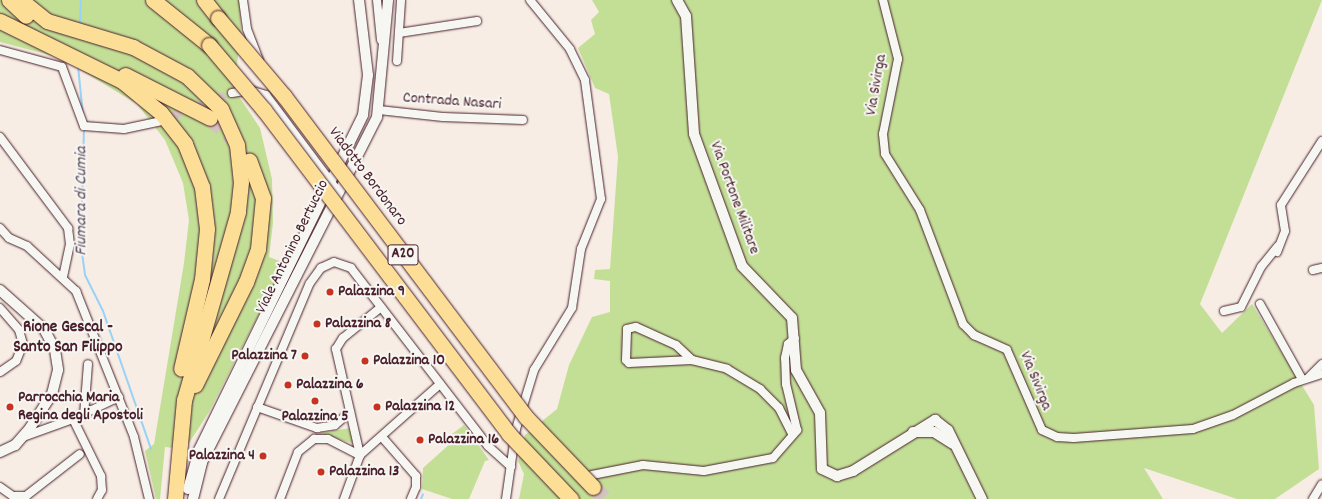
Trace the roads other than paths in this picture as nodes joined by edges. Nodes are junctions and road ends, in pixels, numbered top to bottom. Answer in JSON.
{"nodes":[{"id":1,"x":9,"y":0,"type":"edge"},
{"id":2,"x":21,"y":0,"type":"edge"},
{"id":3,"x":153,"y":0,"type":"edge"},
{"id":4,"x":165,"y":0,"type":"edge"},
{"id":5,"x":204,"y":0,"type":"edge"},
{"id":6,"x":243,"y":0,"type":"edge"},
{"id":7,"x":359,"y":0,"type":"edge"},
{"id":8,"x":377,"y":0,"type":"edge"},
{"id":9,"x":388,"y":0,"type":"edge"},
{"id":10,"x":401,"y":0,"type":"edge"},
{"id":11,"x":530,"y":0,"type":"edge"},
{"id":12,"x":677,"y":0,"type":"edge"},
{"id":13,"x":883,"y":0,"type":"edge"},
{"id":14,"x":0,"y":16,"type":"edge"},
{"id":15,"x":0,"y":21,"type":"edge"},
{"id":16,"x":478,"y":21,"type":"dead end"},
{"id":17,"x":399,"y":33,"type":"junction"},
{"id":18,"x":209,"y":45,"type":"junction"},
{"id":19,"x":0,"y":50,"type":"edge"},
{"id":20,"x":383,"y":57,"type":"junction"},
{"id":21,"x":397,"y":61,"type":"dead end"},
{"id":22,"x":232,"y":93,"type":"tunnel mouth"},
{"id":23,"x":276,"y":108,"type":"junction"},
{"id":24,"x":379,"y":110,"type":"junction"},
{"id":25,"x":210,"y":118,"type":"tunnel mouth"},
{"id":26,"x":523,"y":120,"type":"dead end"},
{"id":27,"x":158,"y":122,"type":"tunnel mouth"},
{"id":28,"x":0,"y":137,"type":"edge"},
{"id":29,"x":1322,"y":141,"type":"edge"},
{"id":30,"x":249,"y":160,"type":"dead end"},
{"id":31,"x":335,"y":186,"type":"junction"},
{"id":32,"x":0,"y":228,"type":"edge"},
{"id":33,"x":1283,"y":240,"type":"junction"},
{"id":34,"x":1277,"y":252,"type":"dead end"},
{"id":35,"x":1322,"y":268,"type":"edge"},
{"id":36,"x":1313,"y":270,"type":"dead end"},
{"id":37,"x":63,"y":277,"type":"junction"},
{"id":38,"x":0,"y":290,"type":"edge"},
{"id":39,"x":1260,"y":304,"type":"dead end"},
{"id":40,"x":381,"y":307,"type":"junction"},
{"id":41,"x":0,"y":308,"type":"edge"},
{"id":42,"x":1224,"y":311,"type":"dead end"},
{"id":43,"x":795,"y":338,"type":"junction"},
{"id":44,"x":692,"y":360,"type":"junction"},
{"id":45,"x":88,"y":364,"type":"dead end"},
{"id":46,"x":1322,"y":364,"type":"edge"},
{"id":47,"x":0,"y":372,"type":"edge"},
{"id":48,"x":1322,"y":374,"type":"edge"},
{"id":49,"x":1305,"y":378,"type":"junction"},
{"id":50,"x":440,"y":384,"type":"junction"},
{"id":51,"x":119,"y":397,"type":"junction"},
{"id":52,"x":176,"y":404,"type":"junction"},
{"id":53,"x":258,"y":407,"type":"junction"},
{"id":54,"x":350,"y":412,"type":"junction"},
{"id":55,"x":84,"y":415,"type":"junction"},
{"id":56,"x":73,"y":419,"type":"junction"},
{"id":57,"x":792,"y":434,"type":"junction"},
{"id":58,"x":23,"y":437,"type":"junction"},
{"id":59,"x":382,"y":438,"type":"junction"},
{"id":60,"x":180,"y":442,"type":"junction"},
{"id":61,"x":0,"y":452,"type":"edge"},
{"id":62,"x":80,"y":454,"type":"dead end"},
{"id":63,"x":360,"y":455,"type":"junction"},
{"id":64,"x":511,"y":467,"type":"junction"},
{"id":65,"x":592,"y":481,"type":"joint"},
{"id":66,"x":1322,"y":484,"type":"edge"},
{"id":67,"x":0,"y":487,"type":"edge"},
{"id":68,"x":96,"y":499,"type":"edge"},
{"id":69,"x":149,"y":499,"type":"edge"},
{"id":70,"x":165,"y":499,"type":"edge"},
{"id":71,"x":175,"y":499,"type":"edge"},
{"id":72,"x":186,"y":499,"type":"edge"},
{"id":73,"x":193,"y":499,"type":"edge"},
{"id":74,"x":219,"y":499,"type":"edge"},
{"id":75,"x":280,"y":499,"type":"edge"},
{"id":76,"x":344,"y":499,"type":"edge"},
{"id":77,"x":411,"y":499,"type":"edge"},
{"id":78,"x":506,"y":499,"type":"edge"},
{"id":79,"x":571,"y":499,"type":"edge"},
{"id":80,"x":982,"y":499,"type":"edge"},
{"id":81,"x":1313,"y":499,"type":"edge"}],
"edges":[{"from":1,"to":52,"type":"highway"},
{"from":2,"to":60,"type":"highway"},
{"from":3,"to":18,"type":"highway"},
{"from":4,"to":18,"type":"highway","number":"A20"},
{"from":5,"to":65,"type":"highway","name":"Viadotto Bordonaro","number":"A20","bridge":true},
{"from":6,"to":23,"type":"street"},
{"from":7,"to":31,"type":"street","name":"Viale Antonino Bertuccio"},
{"from":8,"to":20,"type":"street","name":"Viale Antonino Bertuccio"},
{"from":9,"to":20,"type":"street"},
{"from":10,"to":17,"type":"street"},
{"from":11,"to":64,"type":"street"},
{"from":12,"to":43,"type":"street","name":"Via Portone Militare"},
{"from":13,"to":49,"type":"street","name":"Via Sivirga"},
{"from":14,"to":25,"type":"highway"},
{"from":15,"to":52,"type":"highway"},
{"from":16,"to":17,"type":"street"},
{"from":17,"to":21,"type":"street"},
{"from":18,"to":79,"type":"highway","number":"A20","bridge":true},
{"from":19,"to":27,"type":"street"},
{"from":20,"to":24,"type":"street","name":"Viale Antonino Bertuccio"},
{"from":22,"to":23,"type":"street"},
{"from":23,"to":31,"type":"street"},
{"from":24,"to":26,"type":"street","name":"Contrada Nasari"},
{"from":24,"to":31,"type":"street","name":"Viale Antonino Bertuccio"},
{"from":28,"to":37,"type":"street"},
{"from":29,"to":33,"type":"street"},
{"from":30,"to":60,"type":"highway"},
{"from":31,"to":72,"type":"street","name":"Viale Antonino Bertuccio"},
{"from":31,"to":73,"type":"street","name":"Viale Antonino Bertuccio"},
{"from":32,"to":37,"type":"street"},
{"from":33,"to":34,"type":"street"},
{"from":33,"to":42,"type":"street"},
{"from":35,"to":36,"type":"street"},
{"from":37,"to":51,"type":"street"},
{"from":38,"to":58,"type":"street"},
{"from":39,"to":49,"type":"street"},
{"from":40,"to":50,"type":"street"},
{"from":40,"to":53,"type":"street"},
{"from":40,"to":54,"type":"street"},
{"from":41,"to":47,"type":"street"},
{"from":43,"to":57,"type":"street"},
{"from":43,"to":80,"type":"street","name":"Via Portone Militare"},
{"from":44,"to":44,"type":"street"},
{"from":44,"to":57,"type":"street"},
{"from":45,"to":55,"type":"street"},
{"from":46,"to":49,"type":"street"},
{"from":48,"to":49,"type":"street","name":"Via Sivirga"},
{"from":50,"to":59,"type":"street"},
{"from":50,"to":64,"type":"street"},
{"from":51,"to":55,"type":"street"},
{"from":51,"to":69,"type":"street"},
{"from":52,"to":70,"type":"highway"},
{"from":53,"to":54,"type":"street"},
{"from":53,"to":74,"type":"street"},
{"from":54,"to":63,"type":"street"},
{"from":55,"to":56,"type":"street"},
{"from":56,"to":58,"type":"street"},
{"from":56,"to":68,"type":"street"},
{"from":57,"to":65,"type":"street"},
{"from":58,"to":61,"type":"street"},
{"from":59,"to":63,"type":"street"},
{"from":59,"to":77,"type":"street"},
{"from":60,"to":71,"type":"highway"},
{"from":62,"to":67,"type":"street"},
{"from":63,"to":75,"type":"street"},
{"from":63,"to":76,"type":"street"},
{"from":64,"to":78,"type":"street"},
{"from":66,"to":81,"type":"street"}]}
